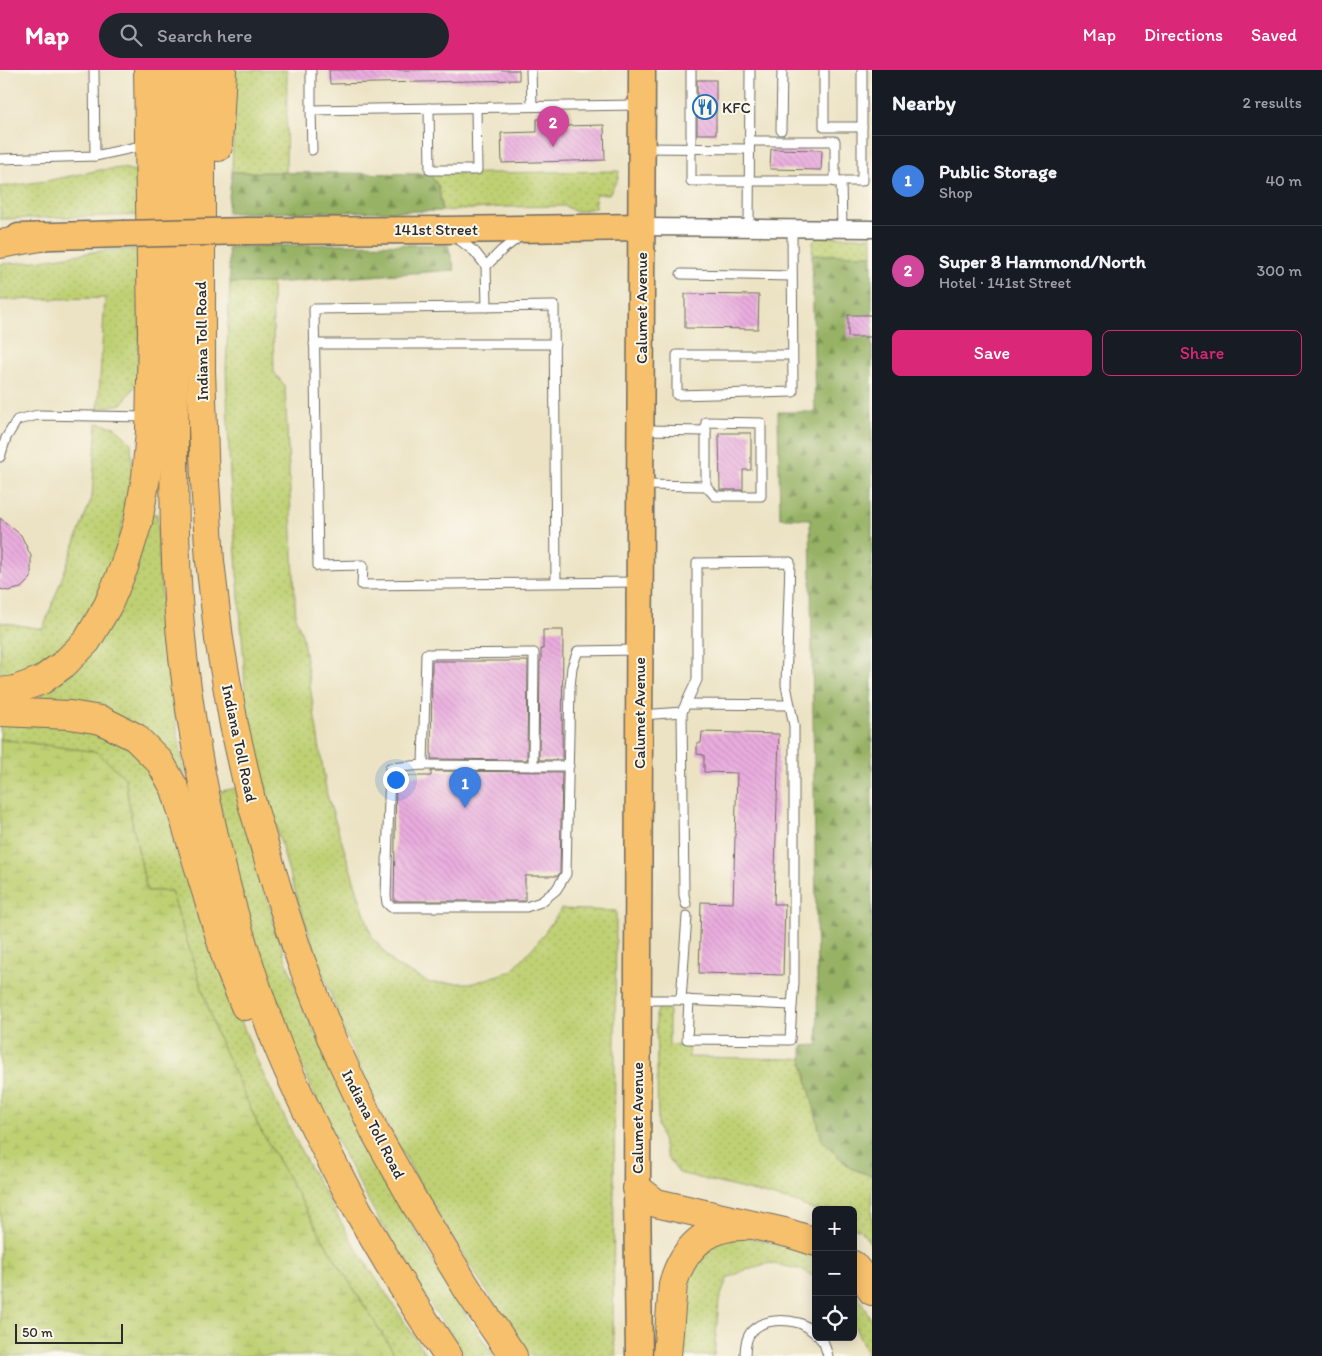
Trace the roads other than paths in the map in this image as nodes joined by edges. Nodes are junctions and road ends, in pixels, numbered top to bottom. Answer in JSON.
{"nodes":[{"id":1,"x":94,"y":70,"type":"edge"},
{"id":2,"x":148,"y":70,"type":"edge"},
{"id":3,"x":174,"y":70,"type":"edge"},
{"id":4,"x":200,"y":70,"type":"edge"},
{"id":5,"x":222,"y":70,"type":"edge"},
{"id":6,"x":311,"y":70,"type":"edge"},
{"id":7,"x":531,"y":70,"type":"edge"},
{"id":8,"x":642,"y":70,"type":"edge"},
{"id":9,"x":691,"y":70,"type":"edge"},
{"id":10,"x":750,"y":70,"type":"edge"},
{"id":11,"x":782,"y":70,"type":"edge"},
{"id":12,"x":824,"y":70,"type":"edge"},
{"id":13,"x":862,"y":70,"type":"edge"},
{"id":14,"x":642,"y":105,"type":"junction"},
{"id":15,"x":532,"y":106,"type":"junction"},
{"id":16,"x":476,"y":107,"type":"junction"},
{"id":17,"x":430,"y":108,"type":"junction"},
{"id":18,"x":311,"y":110,"type":"junction"},
{"id":19,"x":862,"y":127,"type":"junction"},
{"id":20,"x":781,"y":130,"type":"dead end"},
{"id":21,"x":149,"y":145,"type":"junction"},
{"id":22,"x":749,"y":145,"type":"junction"},
{"id":23,"x":642,"y":148,"type":"junction"},
{"id":24,"x":691,"y":149,"type":"junction"},
{"id":25,"x":312,"y":150,"type":"dead end"},
{"id":26,"x":95,"y":156,"type":"junction"},
{"id":27,"x":0,"y":158,"type":"edge"},
{"id":28,"x":749,"y":181,"type":"junction"},
{"id":29,"x":838,"y":181,"type":"junction"},
{"id":30,"x":641,"y":227,"type":"junction"},
{"id":31,"x":535,"y":228,"type":"junction"},
{"id":32,"x":749,"y":228,"type":"junction"},
{"id":33,"x":792,"y":228,"type":"junction"},
{"id":34,"x":842,"y":229,"type":"junction"},
{"id":35,"x":872,"y":229,"type":"edge"},
{"id":36,"x":445,"y":230,"type":"junction"},
{"id":37,"x":0,"y":237,"type":"edge"},
{"id":38,"x":41,"y":237,"type":"junction"},
{"id":39,"x":0,"y":244,"type":"edge"},
{"id":40,"x":486,"y":266,"type":"junction"},
{"id":41,"x":681,"y":274,"type":"dead end"},
{"id":42,"x":200,"y":275,"type":"junction"},
{"id":43,"x":792,"y":276,"type":"junction"},
{"id":44,"x":486,"y":307,"type":"junction"},
{"id":45,"x":314,"y":344,"type":"junction"},
{"id":46,"x":555,"y":344,"type":"junction"},
{"id":47,"x":792,"y":355,"type":"junction"},
{"id":48,"x":150,"y":417,"type":"junction"},
{"id":49,"x":641,"y":430,"type":"junction"},
{"id":50,"x":706,"y":431,"type":"junction"},
{"id":51,"x":0,"y":457,"type":"edge"},
{"id":52,"x":640,"y":484,"type":"junction"},
{"id":53,"x":706,"y":486,"type":"junction"},
{"id":54,"x":640,"y":582,"type":"junction"},
{"id":55,"x":556,"y":583,"type":"junction"},
{"id":56,"x":639,"y":650,"type":"junction"},
{"id":57,"x":0,"y":692,"type":"edge"},
{"id":58,"x":790,"y":705,"type":"junction"},
{"id":59,"x":684,"y":708,"type":"junction"},
{"id":60,"x":0,"y":712,"type":"edge"},
{"id":61,"x":639,"y":716,"type":"junction"},
{"id":62,"x":423,"y":766,"type":"junction"},
{"id":63,"x":533,"y":766,"type":"junction"},
{"id":64,"x":569,"y":766,"type":"junction"},
{"id":65,"x":686,"y":904,"type":"dead end"},
{"id":66,"x":687,"y":916,"type":"dead end"},
{"id":67,"x":638,"y":1000,"type":"junction"},
{"id":68,"x":685,"y":1000,"type":"junction"},
{"id":69,"x":792,"y":1005,"type":"junction"},
{"id":70,"x":637,"y":1188,"type":"junction"},
{"id":71,"x":812,"y":1224,"type":"edge"},
{"id":72,"x":758,"y":1226,"type":"junction"},
{"id":73,"x":371,"y":1234,"type":"junction"},
{"id":74,"x":812,"y":1241,"type":"edge"},
{"id":75,"x":857,"y":1248,"type":"edge"},
{"id":76,"x":872,"y":1266,"type":"edge"},
{"id":77,"x":857,"y":1270,"type":"edge"},
{"id":78,"x":872,"y":1291,"type":"edge"},
{"id":79,"x":812,"y":1330,"type":"edge"},
{"id":80,"x":822,"y":1341,"type":"edge"},
{"id":81,"x":448,"y":1356,"type":"edge"},
{"id":82,"x":513,"y":1356,"type":"edge"},
{"id":83,"x":639,"y":1356,"type":"edge"},
{"id":84,"x":667,"y":1356,"type":"edge"},
{"id":85,"x":745,"y":1356,"type":"edge"},
{"id":86,"x":828,"y":1356,"type":"edge"}],
"edges":[{"from":1,"to":26,"type":"lane"},
{"from":2,"to":21,"type":"highway"},
{"from":3,"to":73,"type":"highway","name":"Indiana Toll Road"},
{"from":4,"to":42,"type":"highway","name":"Indiana Toll Road"},
{"from":5,"to":42,"type":"highway"},
{"from":6,"to":18,"type":"lane"},
{"from":7,"to":15,"type":"lane"},
{"from":8,"to":14,"type":"main road","name":"Calumet Avenue"},
{"from":9,"to":24,"type":"lane"},
{"from":10,"to":22,"type":"lane"},
{"from":11,"to":20,"type":"lane"},
{"from":12,"to":19,"type":"lane"},
{"from":13,"to":19,"type":"lane"},
{"from":14,"to":15,"type":"lane"},
{"from":14,"to":23,"type":"main road","name":"Calumet Avenue"},
{"from":15,"to":16,"type":"lane"},
{"from":16,"to":17,"type":"lane"},
{"from":16,"to":17,"type":"lane"},
{"from":17,"to":18,"type":"lane"},
{"from":18,"to":25,"type":"lane"},
{"from":19,"to":29,"type":"lane"},
{"from":21,"to":26,"type":"lane"},
{"from":21,"to":48,"type":"highway"},
{"from":22,"to":24,"type":"lane"},
{"from":22,"to":28,"type":"lane"},
{"from":22,"to":29,"type":"lane"},
{"from":23,"to":24,"type":"lane"},
{"from":23,"to":30,"type":"main road","name":"Calumet Avenue"},
{"from":24,"to":28,"type":"lane"},
{"from":26,"to":27,"type":"lane"},
{"from":28,"to":29,"type":"lane"},
{"from":28,"to":32,"type":"lane"},
{"from":29,"to":34,"type":"lane"},
{"from":30,"to":31,"type":"main road","name":"141st Street"},
{"from":30,"to":32,"type":"street","name":"141st Street"},
{"from":30,"to":49,"type":"main road","name":"Calumet Avenue"},
{"from":31,"to":36,"type":"main road","name":"141st Street"},
{"from":31,"to":40,"type":"lane"},
{"from":32,"to":33,"type":"street","name":"141st Street"},
{"from":33,"to":34,"type":"street","name":"141st Street"},
{"from":33,"to":43,"type":"lane"},
{"from":34,"to":35,"type":"street","name":"141st Street"},
{"from":36,"to":38,"type":"main road","name":"141st Street","bridge":true},
{"from":36,"to":40,"type":"lane"},
{"from":37,"to":38,"type":"main road","name":"141st Street"},
{"from":38,"to":39,"type":"highway"},
{"from":40,"to":44,"type":"lane"},
{"from":41,"to":43,"type":"lane"},
{"from":42,"to":82,"type":"highway","name":"Indiana Toll Road"},
{"from":43,"to":47,"type":"lane"},
{"from":44,"to":45,"type":"lane"},
{"from":44,"to":46,"type":"lane"},
{"from":45,"to":46,"type":"lane"},
{"from":45,"to":55,"type":"lane"},
{"from":46,"to":55,"type":"lane"},
{"from":47,"to":47,"type":"lane"},
{"from":48,"to":51,"type":"lane"},
{"from":48,"to":57,"type":"highway"},
{"from":49,"to":50,"type":"lane"},
{"from":49,"to":52,"type":"main road","name":"Calumet Avenue"},
{"from":50,"to":53,"type":"lane"},
{"from":50,"to":53,"type":"lane"},
{"from":52,"to":53,"type":"lane"},
{"from":52,"to":54,"type":"main road","name":"Calumet Avenue"},
{"from":54,"to":55,"type":"lane"},
{"from":54,"to":56,"type":"main road","name":"Calumet Avenue"},
{"from":56,"to":61,"type":"main road","name":"Calumet Avenue"},
{"from":56,"to":64,"type":"lane"},
{"from":58,"to":59,"type":"lane"},
{"from":58,"to":59,"type":"lane"},
{"from":58,"to":69,"type":"lane"},
{"from":59,"to":61,"type":"lane"},
{"from":59,"to":65,"type":"lane"},
{"from":60,"to":73,"type":"highway"},
{"from":61,"to":67,"type":"main road","name":"Calumet Avenue"},
{"from":62,"to":63,"type":"lane"},
{"from":62,"to":63,"type":"lane"},
{"from":62,"to":64,"type":"lane"},
{"from":63,"to":64,"type":"lane"},
{"from":66,"to":68,"type":"lane"},
{"from":67,"to":68,"type":"lane"},
{"from":67,"to":70,"type":"main road","name":"Calumet Avenue"},
{"from":68,"to":69,"type":"lane"},
{"from":68,"to":69,"type":"lane"},
{"from":70,"to":71,"type":"highway"},
{"from":70,"to":72,"type":"highway"},
{"from":70,"to":83,"type":"main road","name":"Calumet Avenue"},
{"from":72,"to":74,"type":"highway"},
{"from":72,"to":84,"type":"highway"},
{"from":73,"to":81,"type":"highway","name":"Indiana Toll Road"},
{"from":75,"to":76,"type":"highway"},
{"from":77,"to":78,"type":"highway"},
{"from":79,"to":85,"type":"lane"},
{"from":80,"to":86,"type":"lane"}]}
